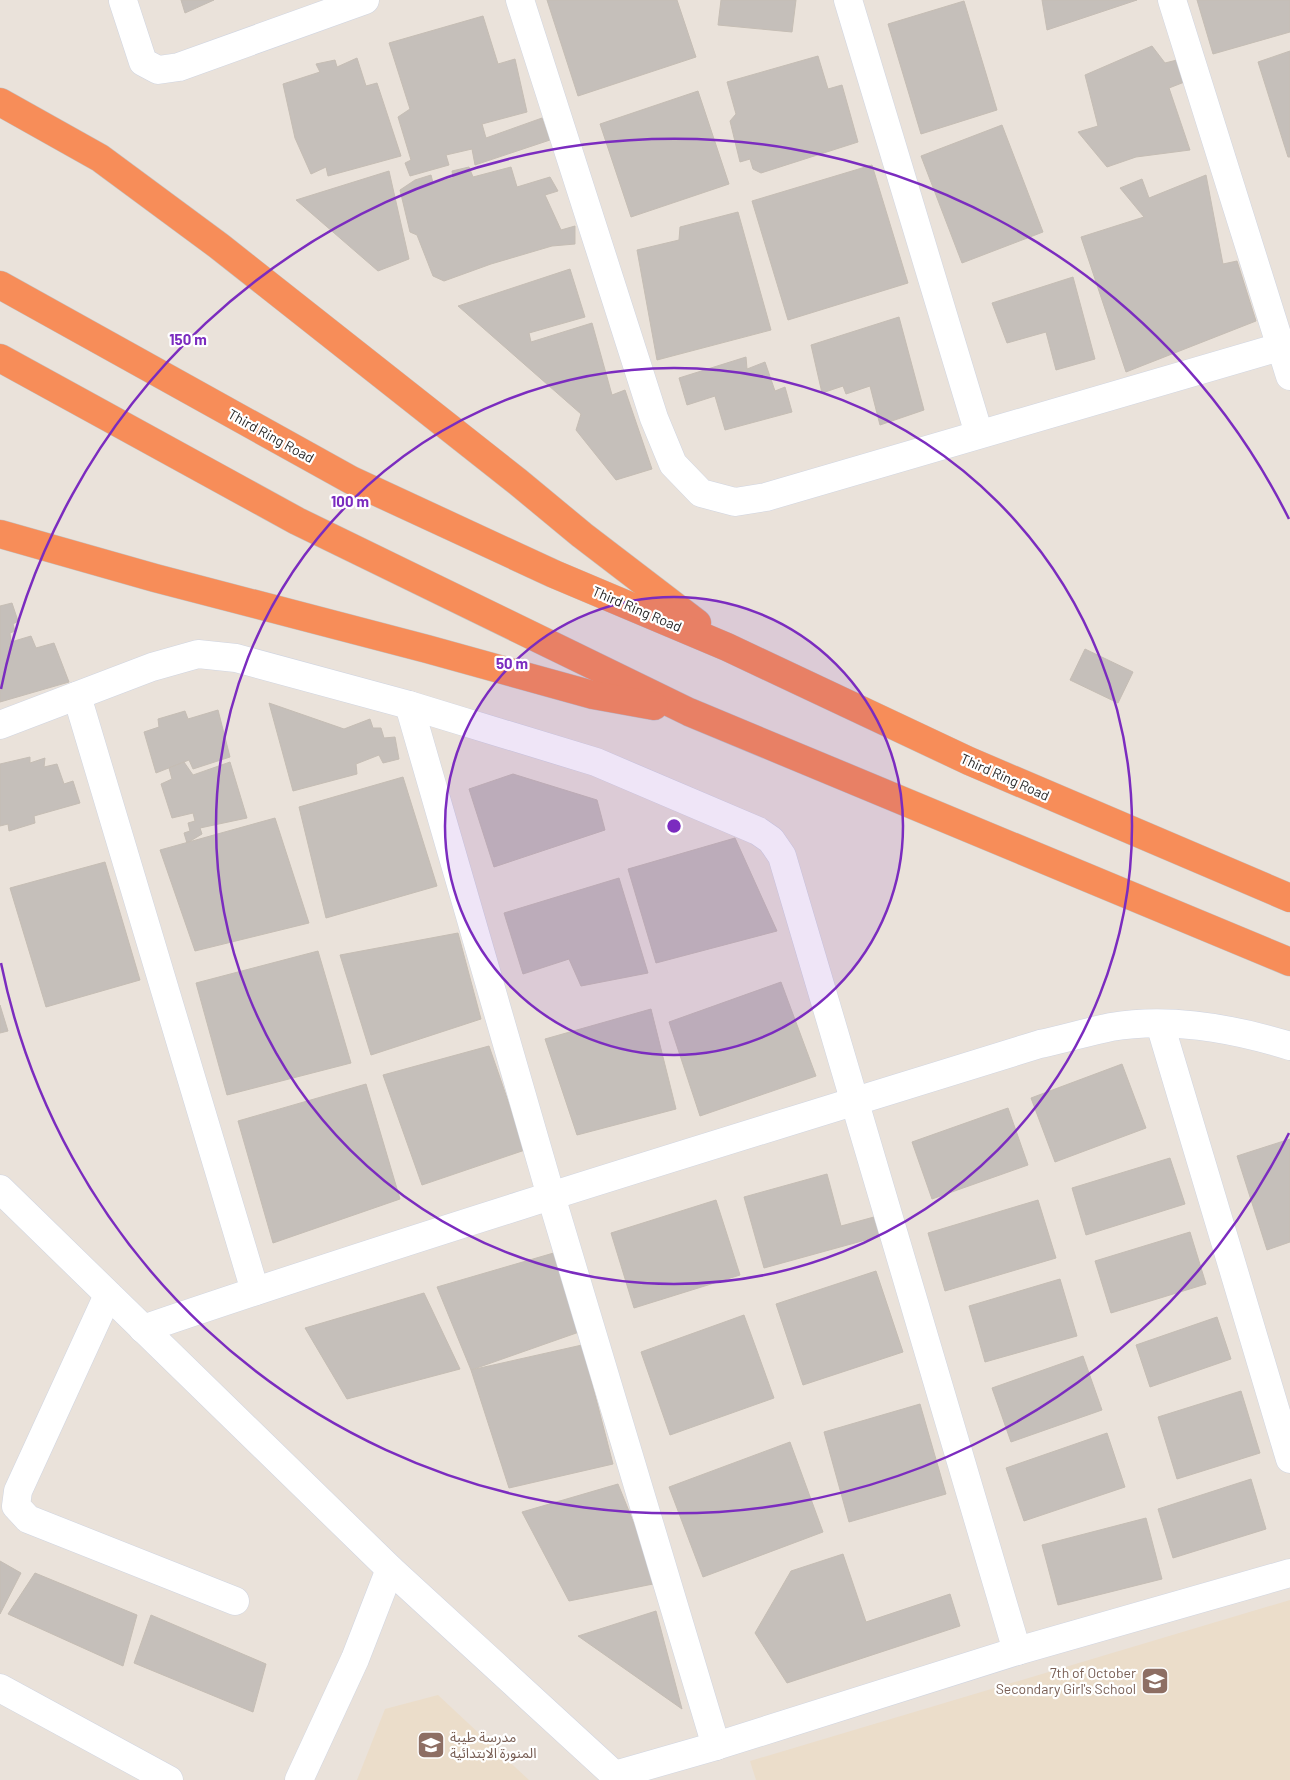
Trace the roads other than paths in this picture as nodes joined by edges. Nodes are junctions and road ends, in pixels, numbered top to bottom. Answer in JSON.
{"nodes":[{"id":1,"x":365,"y":0,"type":"edge"},
{"id":2,"x":520,"y":0,"type":"edge"},
{"id":3,"x":848,"y":0,"type":"edge"},
{"id":4,"x":1172,"y":0,"type":"edge"},
{"id":5,"x":123,"y":1,"type":"dead end"},
{"id":6,"x":4,"y":103,"type":"edge"},
{"id":7,"x":0,"y":285,"type":"edge"},
{"id":8,"x":1286,"y":345,"type":"edge"},
{"id":9,"x":0,"y":358,"type":"edge"},
{"id":10,"x":1290,"y":376,"type":"edge"},
{"id":11,"x":979,"y":434,"type":"junction"},
{"id":12,"x":0,"y":534,"type":"edge"},
{"id":13,"x":728,"y":647,"type":"junction"},
{"id":14,"x":77,"y":696,"type":"junction"},
{"id":15,"x":409,"y":705,"type":"junction"},
{"id":16,"x":689,"y":712,"type":"junction"},
{"id":17,"x":0,"y":725,"type":"edge"},
{"id":18,"x":1290,"y":898,"type":"edge"},
{"id":19,"x":1290,"y":962,"type":"edge"},
{"id":20,"x":1160,"y":1024,"type":"junction"},
{"id":21,"x":1290,"y":1046,"type":"edge"},
{"id":22,"x":855,"y":1102,"type":"junction"},
{"id":23,"x":0,"y":1189,"type":"edge"},
{"id":24,"x":551,"y":1196,"type":"junction"},
{"id":25,"x":255,"y":1290,"type":"junction"},
{"id":26,"x":108,"y":1295,"type":"junction"},
{"id":27,"x":143,"y":1329,"type":"junction"},
{"id":28,"x":1290,"y":1459,"type":"edge"},
{"id":29,"x":390,"y":1569,"type":"junction"},
{"id":30,"x":1290,"y":1573,"type":"edge"},
{"id":31,"x":235,"y":1601,"type":"dead end"},
{"id":32,"x":1017,"y":1651,"type":"junction"},
{"id":33,"x":0,"y":1688,"type":"edge"},
{"id":34,"x":716,"y":1746,"type":"junction"},
{"id":35,"x":618,"y":1778,"type":"edge"},
{"id":36,"x":169,"y":1780,"type":"edge"},
{"id":37,"x":299,"y":1780,"type":"edge"}],
"edges":[{"from":1,"to":5,"type":"street"},
{"from":2,"to":11,"type":"street"},
{"from":3,"to":11,"type":"street"},
{"from":4,"to":8,"type":"street"},
{"from":6,"to":13,"type":"highway"},
{"from":7,"to":13,"type":"highway","name":"Third Ring Road"},
{"from":8,"to":10,"type":"street"},
{"from":8,"to":11,"type":"street"},
{"from":9,"to":16,"type":"highway"},
{"from":12,"to":16,"type":"highway"},
{"from":13,"to":18,"type":"highway","name":"Third Ring Road"},
{"from":14,"to":15,"type":"street"},
{"from":14,"to":17,"type":"street"},
{"from":14,"to":25,"type":"street"},
{"from":15,"to":22,"type":"street"},
{"from":15,"to":24,"type":"street"},
{"from":16,"to":19,"type":"highway"},
{"from":20,"to":21,"type":"street"},
{"from":20,"to":22,"type":"street"},
{"from":20,"to":28,"type":"street"},
{"from":22,"to":24,"type":"street"},
{"from":22,"to":32,"type":"street"},
{"from":23,"to":26,"type":"street"},
{"from":24,"to":25,"type":"street"},
{"from":24,"to":34,"type":"street"},
{"from":25,"to":27,"type":"street"},
{"from":26,"to":27,"type":"street"},
{"from":26,"to":31,"type":"street"},
{"from":27,"to":29,"type":"street"},
{"from":29,"to":35,"type":"street"},
{"from":29,"to":37,"type":"street"},
{"from":30,"to":32,"type":"street"},
{"from":32,"to":34,"type":"street"},
{"from":33,"to":36,"type":"street"},
{"from":34,"to":35,"type":"street"}]}
